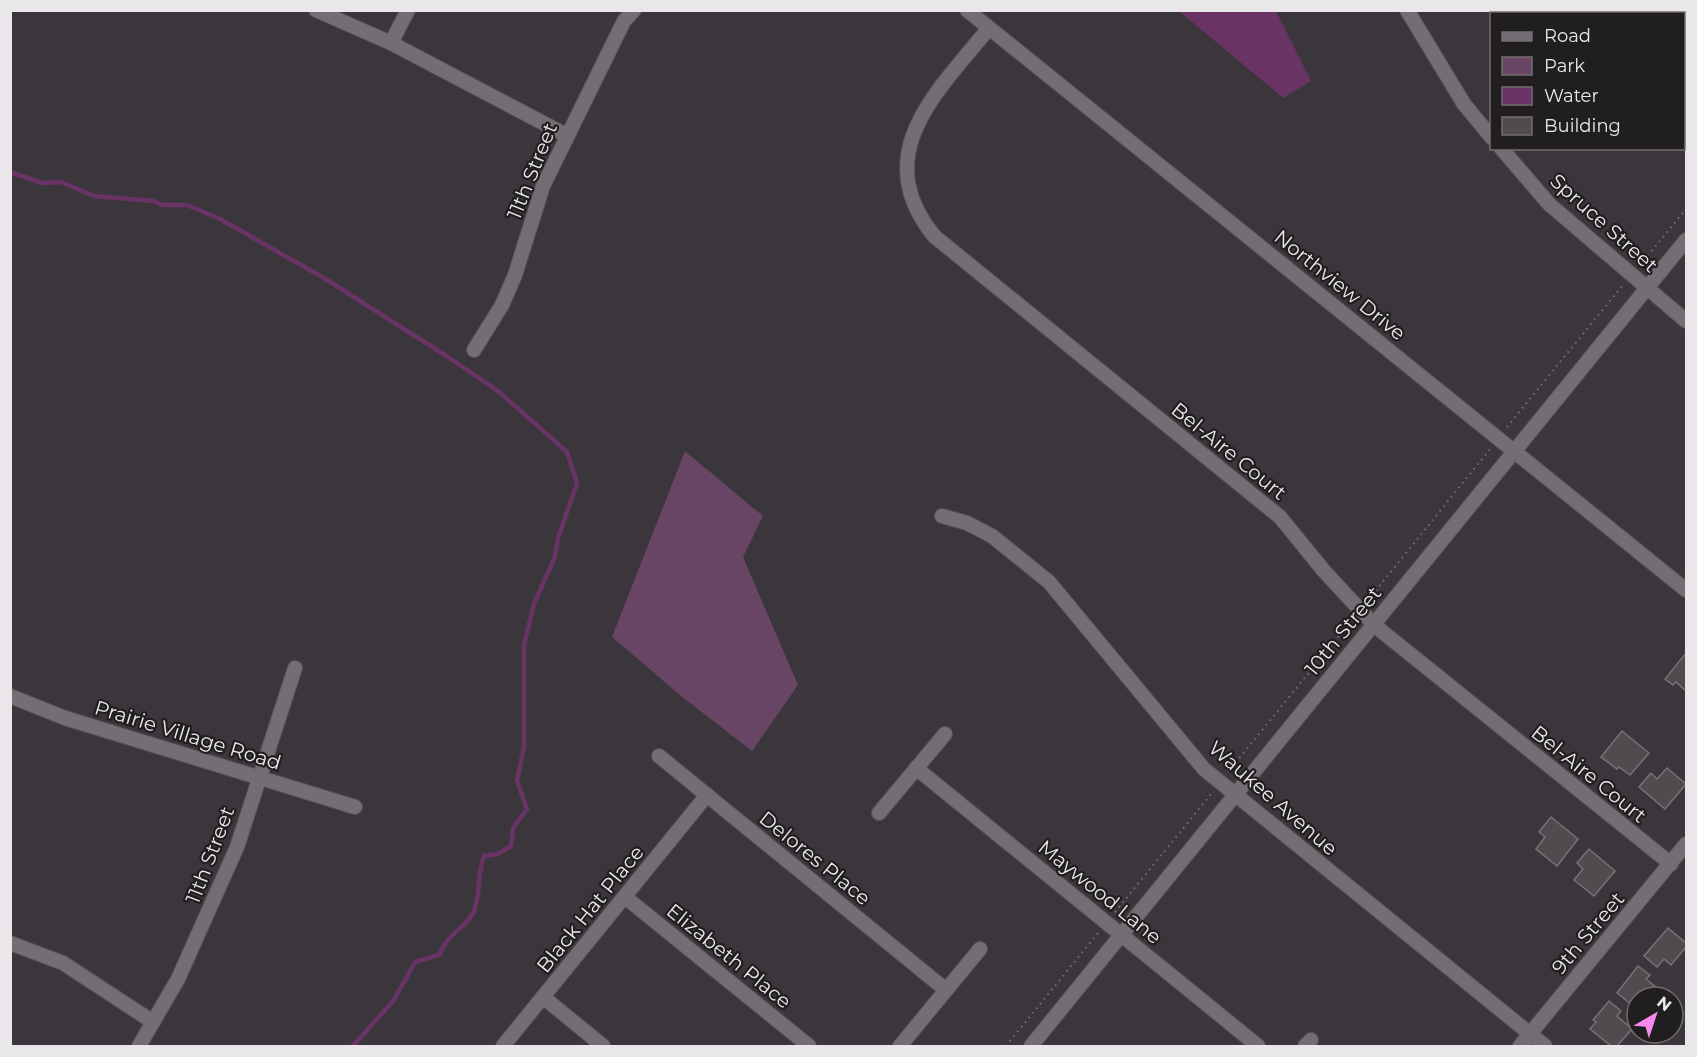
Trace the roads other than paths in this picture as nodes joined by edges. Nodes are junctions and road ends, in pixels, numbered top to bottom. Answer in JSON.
{"nodes":[{"id":1,"x":316,"y":10,"type":"edge"},
{"id":2,"x":408,"y":10,"type":"edge"},
{"id":3,"x":634,"y":10,"type":"edge"},
{"id":4,"x":967,"y":10,"type":"edge"},
{"id":5,"x":1407,"y":10,"type":"edge"},
{"id":6,"x":989,"y":28,"type":"junction"},
{"id":7,"x":391,"y":43,"type":"junction"},
{"id":8,"x":566,"y":135,"type":"junction"},
{"id":9,"x":1490,"y":137,"type":"edge"},
{"id":10,"x":1503,"y":150,"type":"edge"},
{"id":11,"x":1686,"y":240,"type":"edge"},
{"id":12,"x":1646,"y":289,"type":"junction"},
{"id":13,"x":1686,"y":321,"type":"edge"},
{"id":14,"x":474,"y":350,"type":"dead end"},
{"id":15,"x":1514,"y":450,"type":"junction"},
{"id":16,"x":942,"y":516,"type":"dead end"},
{"id":17,"x":1686,"y":590,"type":"edge"},
{"id":18,"x":1374,"y":625,"type":"junction"},
{"id":19,"x":295,"y":668,"type":"dead end"},
{"id":20,"x":10,"y":696,"type":"edge"},
{"id":21,"x":945,"y":734,"type":"dead end"},
{"id":22,"x":659,"y":756,"type":"dead end"},
{"id":23,"x":916,"y":768,"type":"junction"},
{"id":24,"x":259,"y":777,"type":"junction"},
{"id":25,"x":707,"y":795,"type":"junction"},
{"id":26,"x":1233,"y":795,"type":"junction"},
{"id":27,"x":356,"y":807,"type":"dead end"},
{"id":28,"x":879,"y":813,"type":"dead end"},
{"id":29,"x":1686,"y":844,"type":"edge"},
{"id":30,"x":1671,"y":864,"type":"junction"},
{"id":31,"x":625,"y":897,"type":"junction"},
{"id":32,"x":1121,"y":935,"type":"junction"},
{"id":33,"x":10,"y":943,"type":"edge"},
{"id":34,"x":980,"y":949,"type":"dead end"},
{"id":35,"x":946,"y":990,"type":"junction"},
{"id":36,"x":543,"y":997,"type":"junction"},
{"id":37,"x":153,"y":1022,"type":"junction"},
{"id":38,"x":1530,"y":1034,"type":"junction"},
{"id":39,"x":139,"y":1047,"type":"edge"},
{"id":40,"x":503,"y":1047,"type":"edge"},
{"id":41,"x":603,"y":1047,"type":"edge"},
{"id":42,"x":809,"y":1047,"type":"edge"},
{"id":43,"x":900,"y":1047,"type":"edge"},
{"id":44,"x":1031,"y":1047,"type":"edge"},
{"id":45,"x":1258,"y":1047,"type":"edge"},
{"id":46,"x":1520,"y":1047,"type":"edge"},
{"id":47,"x":1545,"y":1047,"type":"edge"}],
"edges":[{"from":1,"to":7,"type":"street"},
{"from":2,"to":7,"type":"street"},
{"from":3,"to":8,"type":"street","name":"11th Street"},
{"from":4,"to":6,"type":"street","name":"Northview Drive"},
{"from":5,"to":9,"type":"street"},
{"from":6,"to":15,"type":"street","name":"Northview Drive"},
{"from":6,"to":18,"type":"street","name":"Bel-Aire Court"},
{"from":7,"to":8,"type":"street"},
{"from":8,"to":14,"type":"street","name":"11th Street"},
{"from":10,"to":12,"type":"street","name":"Spruce Street"},
{"from":11,"to":12,"type":"street","name":"10th Street"},
{"from":12,"to":13,"type":"street","name":"Spruce Street"},
{"from":12,"to":15,"type":"street","name":"10th Street"},
{"from":15,"to":17,"type":"street","name":"Northview Drive"},
{"from":15,"to":18,"type":"street","name":"10th Street"},
{"from":16,"to":26,"type":"street","name":"Waukee Avenue"},
{"from":18,"to":26,"type":"street","name":"10th Street"},
{"from":18,"to":30,"type":"street","name":"Bel-Aire Court"},
{"from":19,"to":24,"type":"street","name":"11th Street"},
{"from":20,"to":24,"type":"street","name":"Prairie Village Road"},
{"from":21,"to":23,"type":"street"},
{"from":22,"to":25,"type":"street","name":"Delores Place"},
{"from":23,"to":28,"type":"street"},
{"from":23,"to":32,"type":"street","name":"Maywood Lane"},
{"from":24,"to":27,"type":"street","name":"Prairie Village Road"},
{"from":24,"to":37,"type":"street","name":"11th Street"},
{"from":25,"to":31,"type":"street","name":"Black Hat Place"},
{"from":25,"to":35,"type":"street","name":"Delores Place"},
{"from":26,"to":32,"type":"street","name":"10th Street"},
{"from":26,"to":38,"type":"street","name":"Waukee Avenue"},
{"from":29,"to":30,"type":"street","name":"9th Street"},
{"from":30,"to":38,"type":"street","name":"9th Street"},
{"from":31,"to":36,"type":"street","name":"Black Hat Place"},
{"from":31,"to":42,"type":"street","name":"Elizabeth Place"},
{"from":32,"to":44,"type":"street","name":"10th Street"},
{"from":32,"to":45,"type":"street","name":"Maywood Lane"},
{"from":33,"to":37,"type":"street"},
{"from":34,"to":35,"type":"street"},
{"from":35,"to":43,"type":"street"},
{"from":36,"to":40,"type":"street","name":"Black Hat Place"},
{"from":36,"to":41,"type":"street"},
{"from":37,"to":39,"type":"street","name":"11th Street"},
{"from":38,"to":46,"type":"street","name":"9th Street"},
{"from":38,"to":47,"type":"street","name":"Waukee Avenue"}]}
